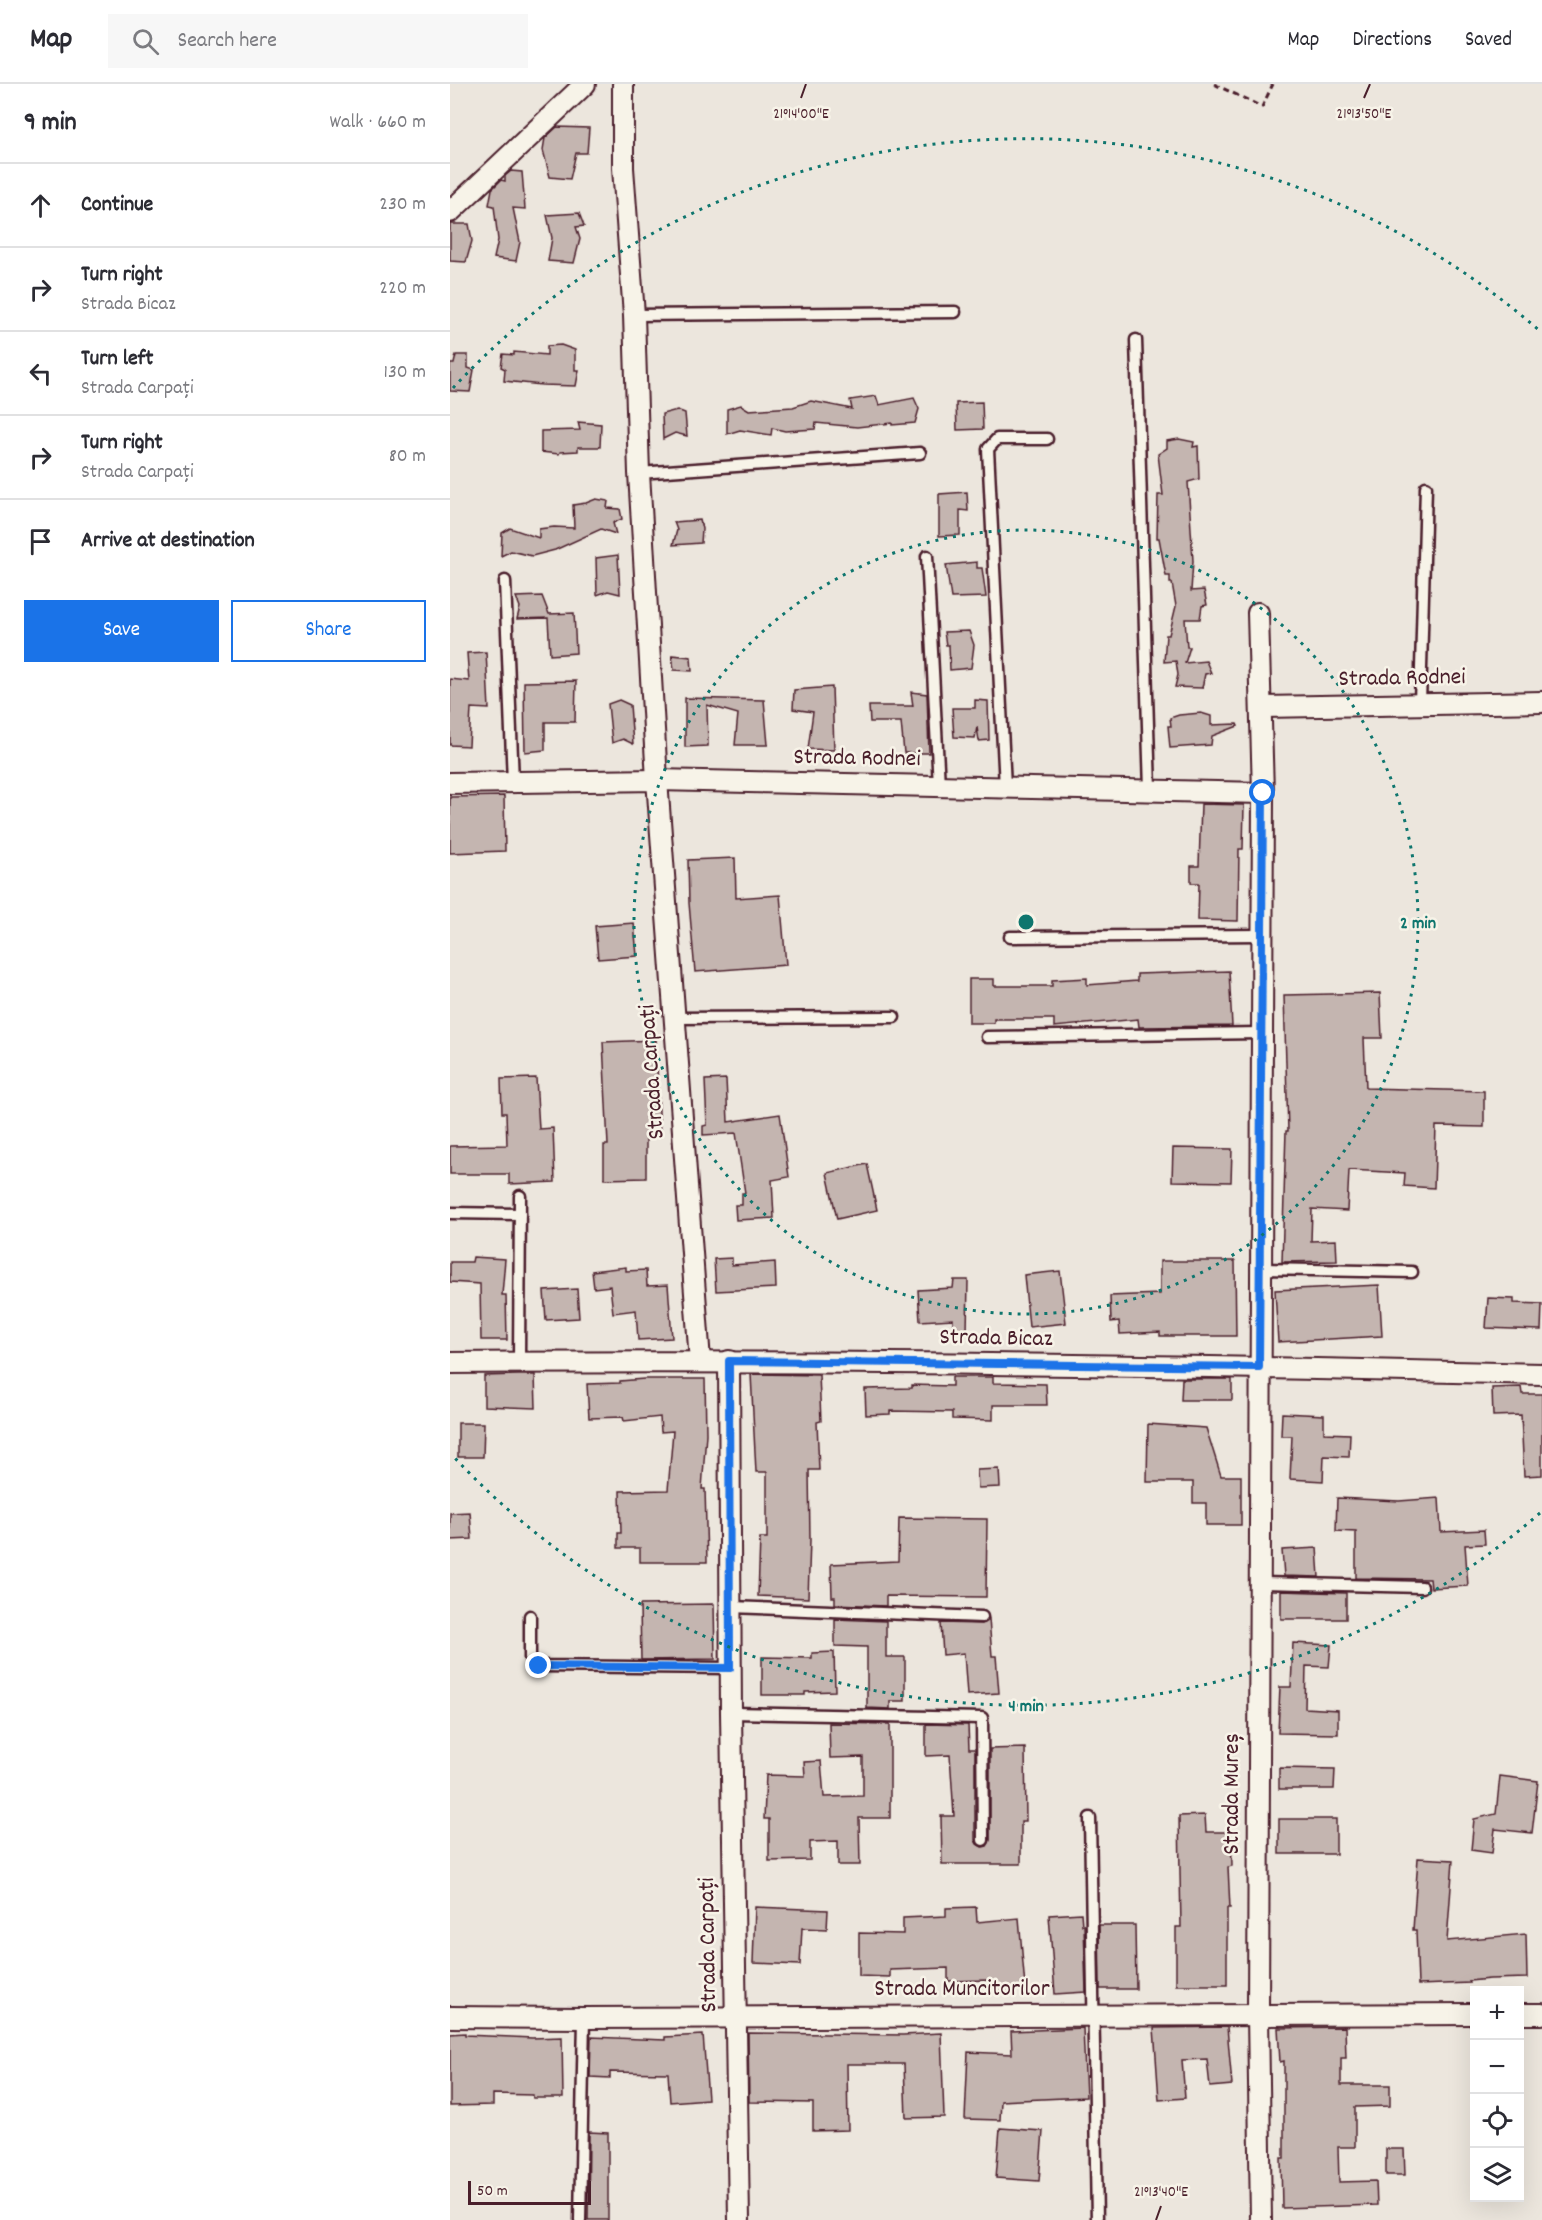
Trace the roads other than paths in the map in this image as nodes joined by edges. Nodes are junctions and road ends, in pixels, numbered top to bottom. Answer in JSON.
{"nodes":[{"id":1,"x":585,"y":84,"type":"edge"},
{"id":2,"x":623,"y":84,"type":"edge"},
{"id":3,"x":450,"y":212,"type":"edge"},
{"id":4,"x":955,"y":312,"type":"dead end"},
{"id":5,"x":634,"y":315,"type":"junction"},
{"id":6,"x":1136,"y":340,"type":"dead end"},
{"id":7,"x":1047,"y":439,"type":"dead end"},
{"id":8,"x":920,"y":453,"type":"dead end"},
{"id":9,"x":639,"y":473,"type":"junction"},
{"id":10,"x":1426,"y":487,"type":"dead end"},
{"id":11,"x":927,"y":556,"type":"dead end"},
{"id":12,"x":505,"y":581,"type":"dead end"},
{"id":13,"x":1258,"y":613,"type":"dead end"},
{"id":14,"x":1542,"y":702,"type":"edge"},
{"id":15,"x":1420,"y":704,"type":"junction"},
{"id":16,"x":1262,"y":706,"type":"junction"},
{"id":17,"x":657,"y":780,"type":"junction"},
{"id":18,"x":513,"y":782,"type":"junction"},
{"id":19,"x":450,"y":783,"type":"edge"},
{"id":20,"x":939,"y":786,"type":"junction"},
{"id":21,"x":1005,"y":787,"type":"junction"},
{"id":22,"x":1150,"y":790,"type":"junction"},
{"id":23,"x":1263,"y":793,"type":"junction"},
{"id":24,"x":1261,"y":935,"type":"junction"},
{"id":25,"x":1010,"y":937,"type":"dead end"},
{"id":26,"x":894,"y":1017,"type":"dead end"},
{"id":27,"x":675,"y":1018,"type":"junction"},
{"id":28,"x":1260,"y":1033,"type":"junction"},
{"id":29,"x":987,"y":1037,"type":"dead end"},
{"id":30,"x":520,"y":1196,"type":"dead end"},
{"id":31,"x":450,"y":1213,"type":"edge"},
{"id":32,"x":520,"y":1214,"type":"junction"},
{"id":33,"x":1259,"y":1269,"type":"junction"},
{"id":34,"x":1412,"y":1272,"type":"dead end"},
{"id":35,"x":700,"y":1361,"type":"junction"},
{"id":36,"x":729,"y":1361,"type":"junction"},
{"id":37,"x":519,"y":1362,"type":"junction"},
{"id":38,"x":450,"y":1363,"type":"edge"},
{"id":39,"x":1259,"y":1367,"type":"junction"},
{"id":40,"x":1542,"y":1374,"type":"edge"},
{"id":41,"x":1258,"y":1582,"type":"junction"},
{"id":42,"x":1422,"y":1587,"type":"dead end"},
{"id":43,"x":730,"y":1607,"type":"junction"},
{"id":44,"x":530,"y":1616,"type":"dead end"},
{"id":45,"x":982,"y":1617,"type":"dead end"},
{"id":46,"x":730,"y":1668,"type":"junction"},
{"id":47,"x":731,"y":1713,"type":"junction"},
{"id":48,"x":1090,"y":1818,"type":"dead end"},
{"id":49,"x":983,"y":1840,"type":"dead end"},
{"id":50,"x":1258,"y":2014,"type":"junction"},
{"id":51,"x":1470,"y":2014,"type":"edge"},
{"id":52,"x":1524,"y":2014,"type":"edge"},
{"id":53,"x":1542,"y":2014,"type":"edge"},
{"id":54,"x":1092,"y":2015,"type":"junction"},
{"id":55,"x":450,"y":2017,"type":"edge"},
{"id":56,"x":584,"y":2018,"type":"junction"},
{"id":57,"x":736,"y":2018,"type":"junction"},
{"id":58,"x":580,"y":2220,"type":"edge"},
{"id":59,"x":739,"y":2220,"type":"edge"},
{"id":60,"x":1097,"y":2220,"type":"edge"},
{"id":61,"x":1261,"y":2220,"type":"edge"}],
"edges":[{"from":1,"to":3,"type":"street"},
{"from":2,"to":5,"type":"street","name":"Strada Carpați"},
{"from":4,"to":5,"type":"lane"},
{"from":5,"to":9,"type":"street","name":"Strada Carpați"},
{"from":6,"to":22,"type":"lane"},
{"from":7,"to":21,"type":"lane"},
{"from":8,"to":9,"type":"lane"},
{"from":9,"to":17,"type":"street","name":"Strada Carpați"},
{"from":10,"to":15,"type":"lane"},
{"from":11,"to":20,"type":"lane"},
{"from":12,"to":18,"type":"lane"},
{"from":13,"to":16,"type":"street","name":"Strada Mureș"},
{"from":14,"to":15,"type":"street","name":"Strada Rodnei"},
{"from":15,"to":16,"type":"street","name":"Strada Rodnei"},
{"from":16,"to":23,"type":"street","name":"Strada Mureș"},
{"from":17,"to":18,"type":"street","name":"Strada Rodnei"},
{"from":17,"to":20,"type":"street","name":"Strada Rodnei"},
{"from":17,"to":27,"type":"street","name":"Strada Carpați"},
{"from":18,"to":19,"type":"street","name":"Strada Rodnei"},
{"from":20,"to":21,"type":"street","name":"Strada Rodnei"},
{"from":21,"to":22,"type":"street","name":"Strada Rodnei"},
{"from":22,"to":23,"type":"street","name":"Strada Rodnei"},
{"from":23,"to":24,"type":"street","name":"Strada Mureș"},
{"from":24,"to":25,"type":"lane"},
{"from":24,"to":28,"type":"street","name":"Strada Mureș"},
{"from":26,"to":27,"type":"lane"},
{"from":27,"to":35,"type":"street","name":"Strada Carpați"},
{"from":28,"to":29,"type":"lane"},
{"from":28,"to":33,"type":"street","name":"Strada Mureș"},
{"from":30,"to":32,"type":"lane"},
{"from":31,"to":32,"type":"lane"},
{"from":32,"to":37,"type":"lane"},
{"from":33,"to":34,"type":"lane"},
{"from":33,"to":39,"type":"street","name":"Strada Mureș"},
{"from":35,"to":36,"type":"street","name":"Strada Bicaz"},
{"from":35,"to":37,"type":"street","name":"Strada Bicaz"},
{"from":36,"to":39,"type":"street","name":"Strada Bicaz"},
{"from":36,"to":43,"type":"street","name":"Strada Carpați"},
{"from":37,"to":38,"type":"street","name":"Strada Bicaz"},
{"from":39,"to":40,"type":"street","name":"Strada Bicaz"},
{"from":39,"to":41,"type":"street","name":"Strada Mureș"},
{"from":41,"to":42,"type":"lane"},
{"from":41,"to":50,"type":"street","name":"Strada Mureș"},
{"from":43,"to":45,"type":"lane"},
{"from":43,"to":46,"type":"street","name":"Strada Carpați"},
{"from":44,"to":46,"type":"lane"},
{"from":46,"to":47,"type":"street","name":"Strada Carpați"},
{"from":47,"to":49,"type":"lane"},
{"from":47,"to":57,"type":"street","name":"Strada Carpați"},
{"from":48,"to":54,"type":"lane"},
{"from":50,"to":51,"type":"street","name":"Strada Muncitorilor"},
{"from":50,"to":54,"type":"street","name":"Strada Muncitorilor"},
{"from":50,"to":61,"type":"street","name":"Strada Mureș"},
{"from":52,"to":53,"type":"street"},
{"from":54,"to":57,"type":"street","name":"Strada Muncitorilor"},
{"from":54,"to":60,"type":"lane"},
{"from":55,"to":56,"type":"street","name":"Strada Muncitorilor"},
{"from":56,"to":57,"type":"street","name":"Strada Muncitorilor"},
{"from":56,"to":58,"type":"lane"},
{"from":57,"to":59,"type":"street","name":"Strada Carpați"}]}
